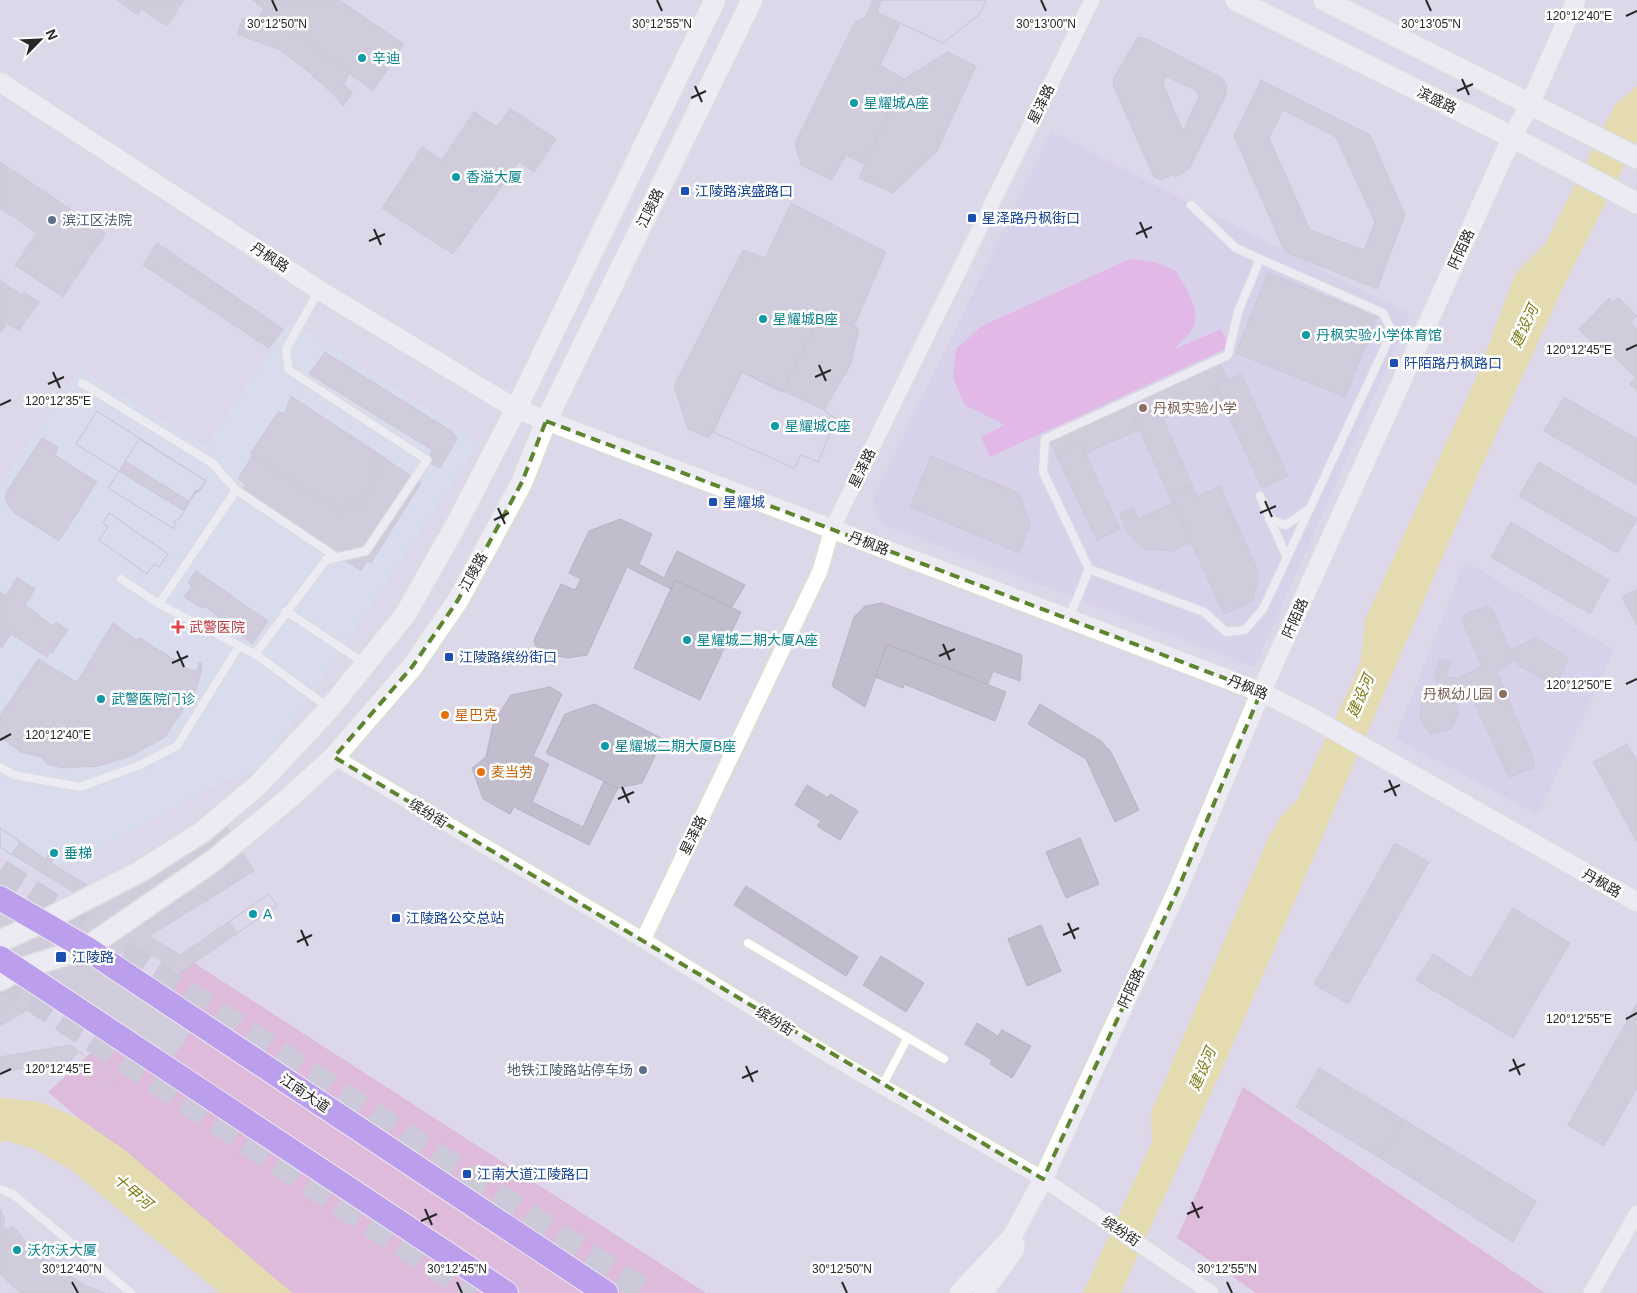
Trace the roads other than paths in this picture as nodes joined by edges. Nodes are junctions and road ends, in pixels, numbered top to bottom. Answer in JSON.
{"nodes":[{"id":1,"x":715,"y":0,"type":"edge"},
{"id":2,"x":752,"y":0,"type":"edge"},
{"id":3,"x":1092,"y":0,"type":"edge"},
{"id":4,"x":1236,"y":0,"type":"edge"},
{"id":5,"x":1324,"y":0,"type":"edge"},
{"id":6,"x":1576,"y":0,"type":"edge"},
{"id":7,"x":0,"y":82,"type":"edge"},
{"id":8,"x":1530,"y":104,"type":"junction"},
{"id":9,"x":1512,"y":137,"type":"junction"},
{"id":10,"x":1636,"y":158,"type":"edge"},
{"id":11,"x":1637,"y":202,"type":"edge"},
{"id":12,"x":1190,"y":205,"type":"dead end"},
{"id":13,"x":1260,"y":259,"type":"junction"},
{"id":14,"x":320,"y":290,"type":"junction"},
{"id":15,"x":82,"y":383,"type":"dead end"},
{"id":16,"x":516,"y":409,"type":"junction"},
{"id":17,"x":546,"y":421,"type":"junction"},
{"id":18,"x":236,"y":490,"type":"junction"},
{"id":19,"x":1260,"y":496,"type":"dead end"},
{"id":20,"x":1309,"y":509,"type":"junction"},
{"id":21,"x":1269,"y":519,"type":"junction"},
{"id":22,"x":832,"y":529,"type":"junction"},
{"id":23,"x":336,"y":558,"type":"junction"},
{"id":24,"x":1286,"y":558,"type":"junction"},
{"id":25,"x":1089,"y":569,"type":"junction"},
{"id":26,"x":121,"y":579,"type":"dead end"},
{"id":27,"x":160,"y":604,"type":"junction"},
{"id":28,"x":286,"y":611,"type":"junction"},
{"id":29,"x":1069,"y":618,"type":"junction"},
{"id":30,"x":239,"y":646,"type":"junction"},
{"id":31,"x":255,"y":654,"type":"junction"},
{"id":32,"x":364,"y":663,"type":"junction"},
{"id":33,"x":1262,"y":692,"type":"junction"},
{"id":34,"x":330,"y":708,"type":"junction"},
{"id":35,"x":334,"y":757,"type":"junction"},
{"id":36,"x":0,"y":767,"type":"edge"},
{"id":37,"x":0,"y":898,"type":"edge"},
{"id":38,"x":1637,"y":902,"type":"edge"},
{"id":39,"x":40,"y":923,"type":"junction"},
{"id":40,"x":643,"y":940,"type":"junction"},
{"id":41,"x":0,"y":941,"type":"edge"},
{"id":42,"x":748,"y":942,"type":"dead end"},
{"id":43,"x":86,"y":948,"type":"junction"},
{"id":44,"x":6,"y":969,"type":"edge"},
{"id":45,"x":908,"y":1037,"type":"junction"},
{"id":46,"x":944,"y":1059,"type":"dead end"},
{"id":47,"x":882,"y":1086,"type":"junction"},
{"id":48,"x":1043,"y":1179,"type":"junction"},
{"id":49,"x":0,"y":1189,"type":"edge"},
{"id":50,"x":1637,"y":1213,"type":"edge"},
{"id":51,"x":1013,"y":1235,"type":"junction"},
{"id":52,"x":131,"y":1293,"type":"edge"},
{"id":53,"x":506,"y":1293,"type":"edge"},
{"id":54,"x":606,"y":1293,"type":"edge"},
{"id":55,"x":959,"y":1293,"type":"edge"},
{"id":56,"x":983,"y":1293,"type":"edge"},
{"id":57,"x":1211,"y":1293,"type":"edge"},
{"id":58,"x":1591,"y":1293,"type":"edge"}],
"edges":[{"from":1,"to":16,"type":"main road"},
{"from":2,"to":17,"type":"main road","name":"江陵路"},
{"from":3,"to":22,"type":"street","name":"星泽路"},
{"from":4,"to":9,"type":"main road","name":"滨盛路"},
{"from":5,"to":8,"type":"main road"},
{"from":6,"to":8,"type":"street","name":"阡陌路"},
{"from":7,"to":14,"type":"street","name":"丹枫路"},
{"from":8,"to":9,"type":"street","name":"阡陌路"},
{"from":8,"to":10,"type":"main road"},
{"from":9,"to":11,"type":"main road","name":"滨盛路"},
{"from":9,"to":33,"type":"street","name":"阡陌路"},
{"from":12,"to":13,"type":"lane"},
{"from":13,"to":20,"type":"lane"},
{"from":13,"to":25,"type":"lane"},
{"from":14,"to":16,"type":"street","name":"丹枫路"},
{"from":14,"to":23,"type":"lane"},
{"from":15,"to":18,"type":"lane"},
{"from":16,"to":17,"type":"street","name":"丹枫路"},
{"from":16,"to":32,"type":"main road"},
{"from":17,"to":22,"type":"street","name":"丹枫路"},
{"from":17,"to":35,"type":"main road","name":"江陵路"},
{"from":18,"to":23,"type":"lane"},
{"from":18,"to":27,"type":"lane"},
{"from":19,"to":21,"type":"lane"},
{"from":20,"to":21,"type":"lane"},
{"from":20,"to":24,"type":"lane"},
{"from":21,"to":24,"type":"lane"},
{"from":22,"to":29,"type":"street","name":"丹枫路"},
{"from":22,"to":40,"type":"street","name":"星泽路"},
{"from":23,"to":28,"type":"lane"},
{"from":24,"to":25,"type":"lane"},
{"from":25,"to":29,"type":"lane"},
{"from":26,"to":27,"type":"lane"},
{"from":27,"to":30,"type":"lane"},
{"from":28,"to":31,"type":"lane"},
{"from":28,"to":32,"type":"lane"},
{"from":29,"to":33,"type":"street","name":"丹枫路"},
{"from":30,"to":31,"type":"lane"},
{"from":30,"to":36,"type":"lane"},
{"from":31,"to":34,"type":"lane"},
{"from":32,"to":34,"type":"main road"},
{"from":33,"to":38,"type":"street","name":"丹枫路"},
{"from":33,"to":48,"type":"street","name":"阡陌路"},
{"from":34,"to":39,"type":"main road"},
{"from":35,"to":40,"type":"street","name":"缤纷街"},
{"from":35,"to":43,"type":"main road","name":"江陵路"},
{"from":37,"to":39,"type":"main road","name":"江南大道"},
{"from":39,"to":41,"type":"main road"},
{"from":39,"to":43,"type":"main road","name":"江南大道"},
{"from":40,"to":47,"type":"street","name":"缤纷街"},
{"from":42,"to":45,"type":"lane"},
{"from":43,"to":44,"type":"main road","name":"江陵路"},
{"from":43,"to":54,"type":"main road","name":"江南大道"},
{"from":44,"to":53,"type":"main road"},
{"from":45,"to":46,"type":"lane"},
{"from":45,"to":47,"type":"lane"},
{"from":47,"to":48,"type":"street","name":"缤纷街"},
{"from":48,"to":51,"type":"street","name":"阡陌路"},
{"from":48,"to":57,"type":"street","name":"缤纷街"},
{"from":49,"to":52,"type":"lane"},
{"from":50,"to":58,"type":"street"},
{"from":51,"to":55,"type":"street","name":"阡陌路"},
{"from":51,"to":56,"type":"street","name":"阡陌路"}]}
